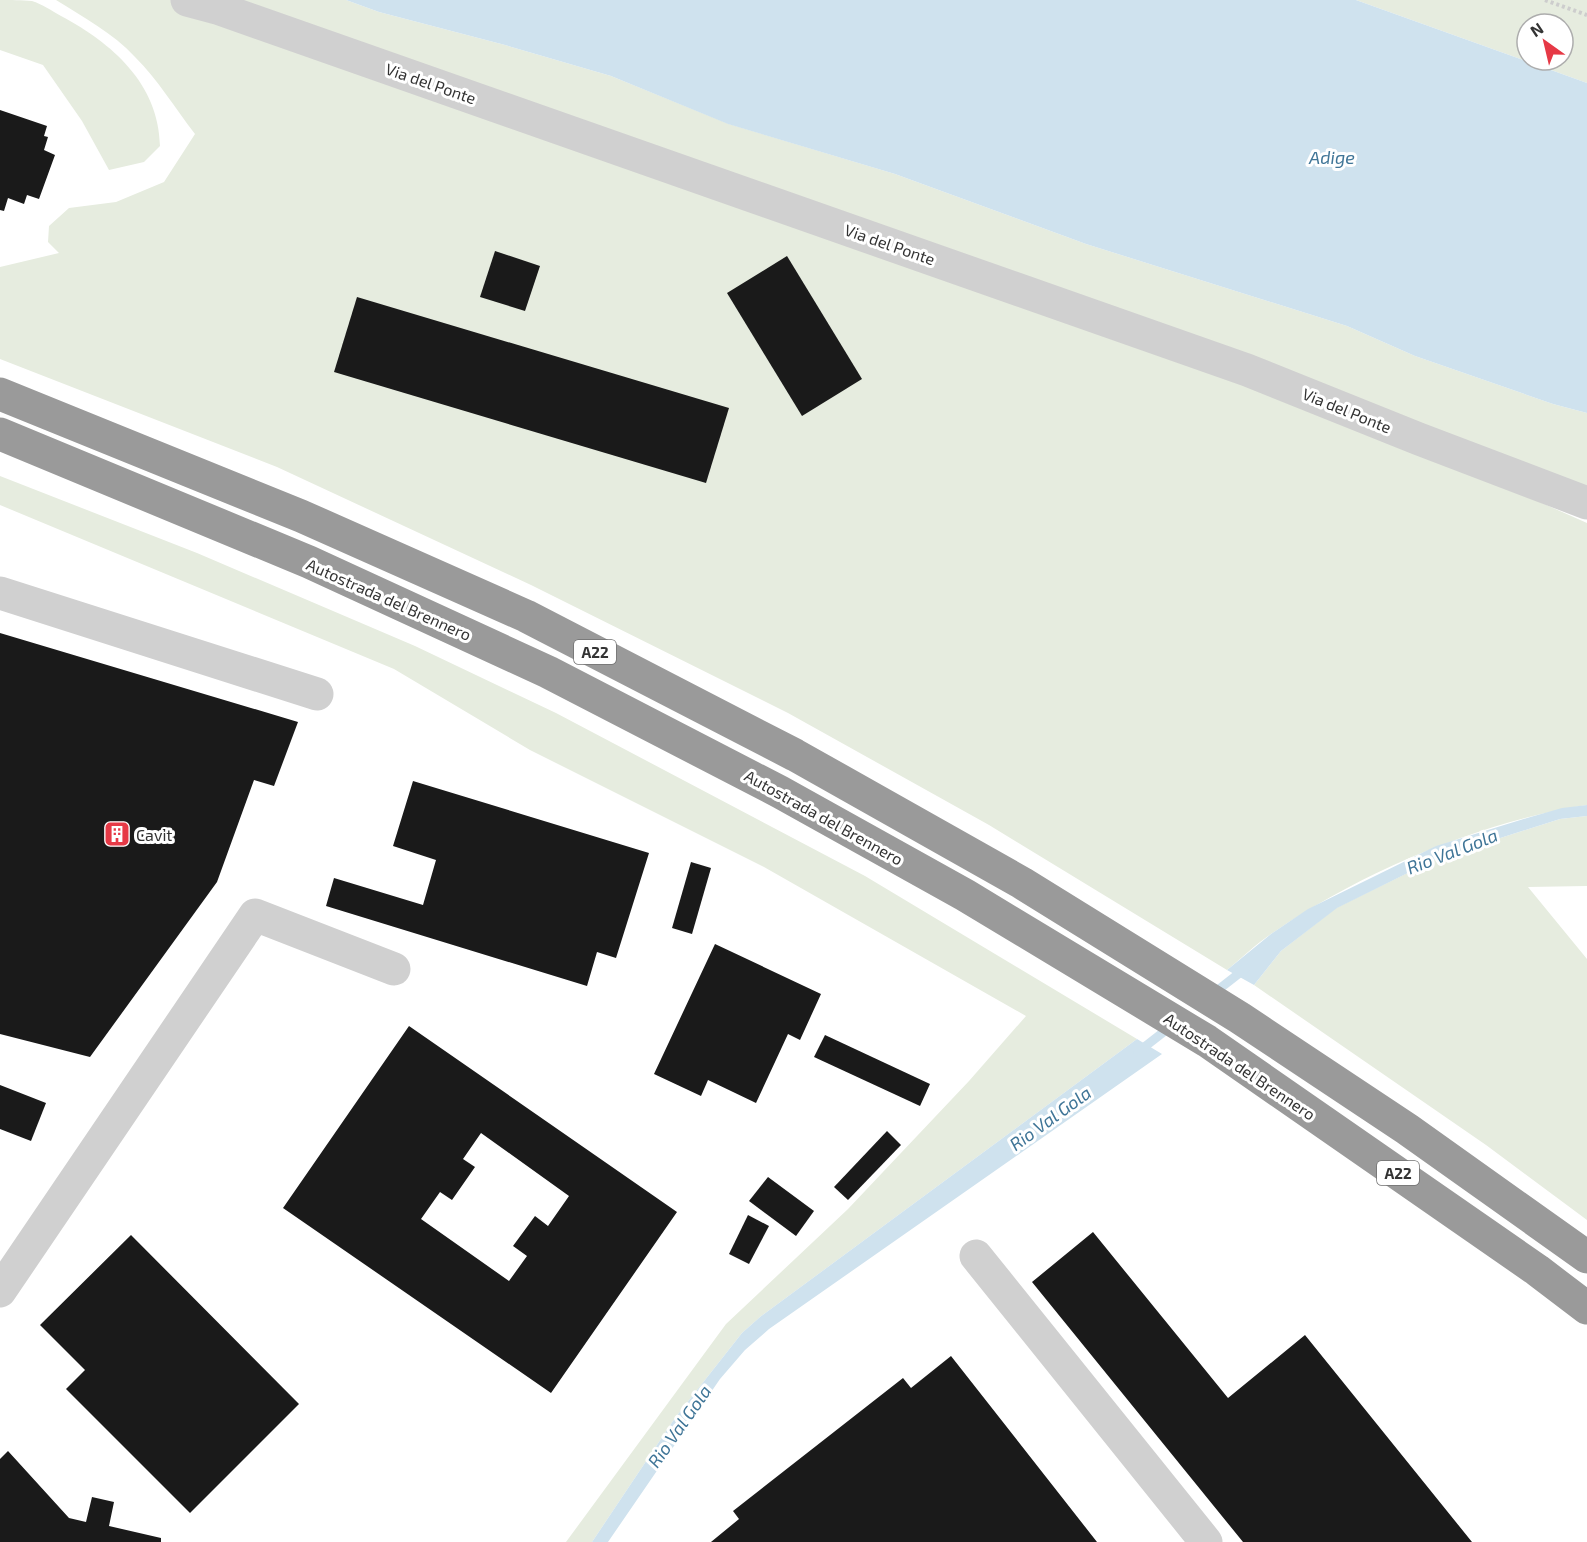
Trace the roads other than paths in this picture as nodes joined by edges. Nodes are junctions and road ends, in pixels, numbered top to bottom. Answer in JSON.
{"nodes":[{"id":1,"x":187,"y":0,"type":"edge"},
{"id":2,"x":0,"y":394,"type":"edge"},
{"id":3,"x":0,"y":434,"type":"edge"},
{"id":4,"x":1587,"y":503,"type":"edge"},
{"id":5,"x":0,"y":593,"type":"edge"},
{"id":6,"x":317,"y":694,"type":"dead end"},
{"id":7,"x":394,"y":969,"type":"dead end"},
{"id":8,"x":976,"y":1256,"type":"dead end"},
{"id":9,"x":1587,"y":1257,"type":"edge"},
{"id":10,"x":0,"y":1291,"type":"edge"},
{"id":11,"x":1587,"y":1308,"type":"edge"},
{"id":12,"x":1206,"y":1542,"type":"edge"}],
"edges":[{"from":1,"to":4,"type":"street","name":"Via del Ponte"},
{"from":2,"to":9,"type":"highway","number":"A22"},
{"from":3,"to":11,"type":"highway","name":"Autostrada del Brennero","number":"A22"},
{"from":5,"to":6,"type":"street"},
{"from":7,"to":10,"type":"street"},
{"from":8,"to":12,"type":"street"}]}
